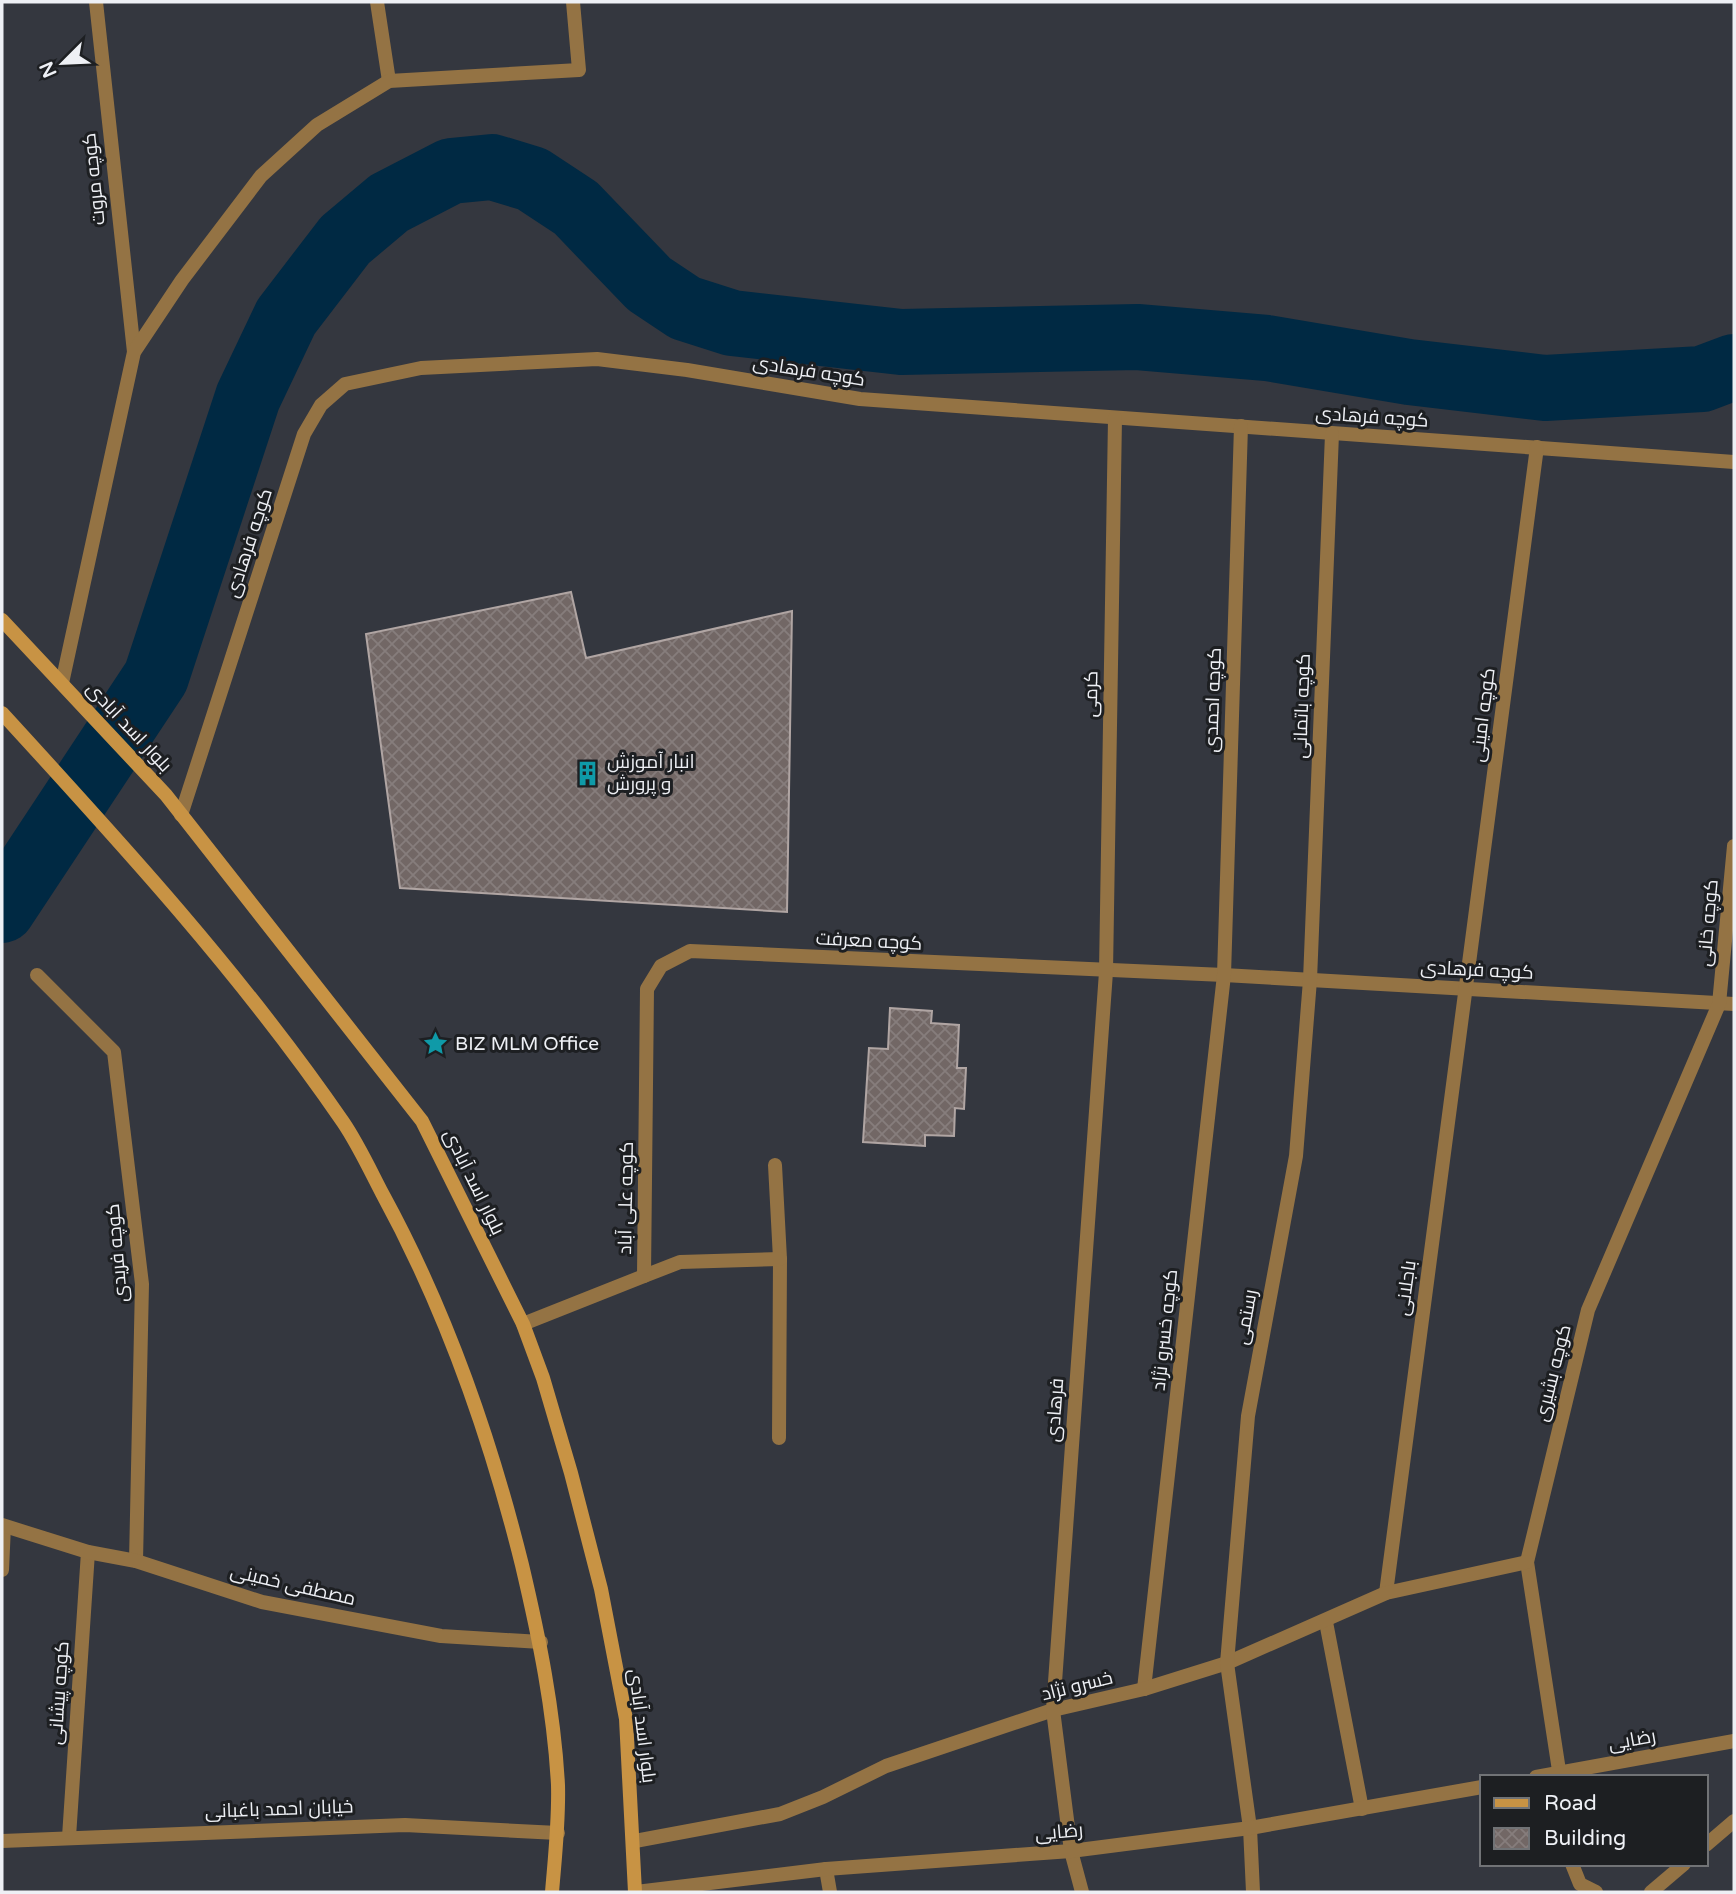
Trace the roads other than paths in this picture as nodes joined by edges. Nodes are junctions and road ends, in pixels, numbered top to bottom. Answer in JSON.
{"nodes":[{"id":1,"x":96,"y":2,"type":"edge"},
{"id":2,"x":377,"y":2,"type":"edge"},
{"id":3,"x":573,"y":2,"type":"edge"},
{"id":4,"x":389,"y":81,"type":"junction"},
{"id":5,"x":134,"y":352,"type":"junction"},
{"id":6,"x":1115,"y":418,"type":"junction"},
{"id":7,"x":1241,"y":426,"type":"junction"},
{"id":8,"x":1332,"y":434,"type":"junction"},
{"id":9,"x":1537,"y":447,"type":"junction"},
{"id":10,"x":1734,"y":462,"type":"edge"},
{"id":11,"x":2,"y":620,"type":"edge"},
{"id":12,"x":62,"y":683,"type":"junction"},
{"id":13,"x":2,"y":713,"type":"edge"},
{"id":14,"x":181,"y":816,"type":"junction"},
{"id":15,"x":1734,"y":846,"type":"edge"},
{"id":16,"x":1106,"y":972,"type":"junction"},
{"id":17,"x":37,"y":975,"type":"dead end"},
{"id":18,"x":1224,"y":975,"type":"junction"},
{"id":19,"x":1310,"y":980,"type":"junction"},
{"id":20,"x":647,"y":989,"type":"joint"},
{"id":21,"x":1467,"y":989,"type":"junction"},
{"id":22,"x":1727,"y":1004,"type":"edge"},
{"id":23,"x":775,"y":1165,"type":"dead end"},
{"id":24,"x":780,"y":1259,"type":"junction"},
{"id":25,"x":644,"y":1276,"type":"junction"},
{"id":26,"x":523,"y":1324,"type":"junction"},
{"id":27,"x":779,"y":1438,"type":"dead end"},
{"id":28,"x":3,"y":1525,"type":"edge"},
{"id":29,"x":89,"y":1552,"type":"junction"},
{"id":30,"x":136,"y":1561,"type":"junction"},
{"id":31,"x":1527,"y":1562,"type":"junction"},
{"id":32,"x":2,"y":1570,"type":"edge"},
{"id":33,"x":1386,"y":1593,"type":"junction"},
{"id":34,"x":1326,"y":1622,"type":"junction"},
{"id":35,"x":541,"y":1642,"type":"junction"},
{"id":36,"x":1227,"y":1663,"type":"junction"},
{"id":37,"x":1143,"y":1689,"type":"junction"},
{"id":38,"x":1053,"y":1710,"type":"junction"},
{"id":39,"x":1734,"y":1741,"type":"edge"},
{"id":40,"x":1560,"y":1775,"type":"edge"},
{"id":41,"x":1480,"y":1787,"type":"edge"},
{"id":42,"x":1362,"y":1809,"type":"junction"},
{"id":43,"x":1734,"y":1821,"type":"edge"},
{"id":44,"x":1250,"y":1828,"type":"junction"},
{"id":45,"x":558,"y":1833,"type":"junction"},
{"id":46,"x":69,"y":1837,"type":"junction"},
{"id":47,"x":2,"y":1841,"type":"edge"},
{"id":48,"x":635,"y":1842,"type":"junction"},
{"id":49,"x":1708,"y":1843,"type":"edge"},
{"id":50,"x":1072,"y":1851,"type":"junction"},
{"id":51,"x":1573,"y":1866,"type":"edge"},
{"id":52,"x":1682,"y":1866,"type":"edge"},
{"id":53,"x":826,"y":1869,"type":"junction"},
{"id":54,"x":552,"y":1892,"type":"edge"},
{"id":55,"x":635,"y":1892,"type":"edge"},
{"id":56,"x":830,"y":1892,"type":"edge"},
{"id":57,"x":1082,"y":1892,"type":"edge"},
{"id":58,"x":1253,"y":1892,"type":"edge"},
{"id":59,"x":1596,"y":1892,"type":"edge"},
{"id":60,"x":1651,"y":1892,"type":"edge"}],
"edges":[{"from":1,"to":5,"type":"street","name":"کوچه مروت"},
{"from":2,"to":4,"type":"street"},
{"from":3,"to":4,"type":"street"},
{"from":4,"to":5,"type":"street"},
{"from":5,"to":12,"type":"street"},
{"from":6,"to":7,"type":"street","name":"کوچه فرهادی"},
{"from":6,"to":14,"type":"street","name":"کوچه فرهادی"},
{"from":6,"to":16,"type":"street","name":"کرمی"},
{"from":7,"to":8,"type":"street","name":"کوچه فرهادی"},
{"from":7,"to":18,"type":"street","name":"کوچه احمدی"},
{"from":8,"to":9,"type":"street","name":"کوچه فرهادی"},
{"from":8,"to":19,"type":"street","name":"کوچه باتمانی"},
{"from":9,"to":10,"type":"street","name":"کوچه فرهادی"},
{"from":9,"to":21,"type":"street","name":"کوچه امینی"},
{"from":11,"to":12,"type":"main road","name":"بلوار اسد آبادی"},
{"from":12,"to":14,"type":"main road","name":"بلوار اسد آبادی"},
{"from":13,"to":35,"type":"main road"},
{"from":14,"to":26,"type":"main road","name":"بلوار اسد آبادی"},
{"from":15,"to":22,"type":"street","name":"کوچه خانی"},
{"from":16,"to":18,"type":"street","name":"کوچه فرهادی"},
{"from":16,"to":20,"type":"street","name":"کوچه معرفت"},
{"from":16,"to":38,"type":"street","name":"فرهادی"},
{"from":17,"to":30,"type":"street","name":"کوچه فریدی"},
{"from":18,"to":19,"type":"street","name":"کوچه فرهادی"},
{"from":18,"to":37,"type":"street","name":"کوچه خسرو نژاد"},
{"from":19,"to":21,"type":"street","name":"کوچه فرهادی"},
{"from":19,"to":36,"type":"street","name":"رستمی"},
{"from":20,"to":25,"type":"street","name":"کوچه علی آباد"},
{"from":21,"to":22,"type":"street","name":"کوچه فرهادی"},
{"from":21,"to":33,"type":"street","name":"باجلانی"},
{"from":22,"to":31,"type":"street","name":"کوچه بشیری"},
{"from":23,"to":24,"type":"street"},
{"from":24,"to":25,"type":"street"},
{"from":24,"to":27,"type":"street"},
{"from":25,"to":26,"type":"street","name":"کوچه علی آباد"},
{"from":26,"to":48,"type":"main road","name":"بلوار اسد آبادی"},
{"from":28,"to":29,"type":"street","name":"مصطفی خمینی"},
{"from":28,"to":32,"type":"street"},
{"from":29,"to":30,"type":"street","name":"مصطفی خمینی"},
{"from":29,"to":46,"type":"street","name":"کوچه پیشانی"},
{"from":30,"to":35,"type":"street","name":"مصطفی خمینی"},
{"from":31,"to":33,"type":"street","name":"خسرو نژاد"},
{"from":31,"to":40,"type":"street","name":"کوچه بشیری"},
{"from":33,"to":34,"type":"street","name":"خسرو نژاد"},
{"from":34,"to":36,"type":"street","name":"خسرو نژاد"},
{"from":34,"to":42,"type":"street"},
{"from":35,"to":45,"type":"main road"},
{"from":36,"to":37,"type":"street","name":"خسرو نژاد"},
{"from":36,"to":44,"type":"street","name":"رستمی"},
{"from":37,"to":38,"type":"street","name":"خسرو نژاد"},
{"from":38,"to":48,"type":"street","name":"خسرو نژاد"},
{"from":38,"to":50,"type":"street","name":"فرهادی"},
{"from":39,"to":40,"type":"street","name":"رضایی"},
{"from":41,"to":42,"type":"street","name":"رضایی"},
{"from":42,"to":44,"type":"street","name":"رضایی"},
{"from":43,"to":49,"type":"street"},
{"from":44,"to":50,"type":"street","name":"رضایی"},
{"from":44,"to":58,"type":"street","name":"رستمی"},
{"from":45,"to":46,"type":"street","name":"خیابان احمد باغبانی"},
{"from":45,"to":54,"type":"main road"},
{"from":46,"to":47,"type":"street","name":"خیابان احمد باغبانی"},
{"from":48,"to":55,"type":"main road","name":"بلوار اسد آبادی"},
{"from":50,"to":53,"type":"street","name":"رضایی"},
{"from":50,"to":57,"type":"street","name":"فرهادی"},
{"from":51,"to":59,"type":"street"},
{"from":52,"to":60,"type":"street"},
{"from":53,"to":55,"type":"street","name":"رضایی"},
{"from":53,"to":56,"type":"street"}]}
